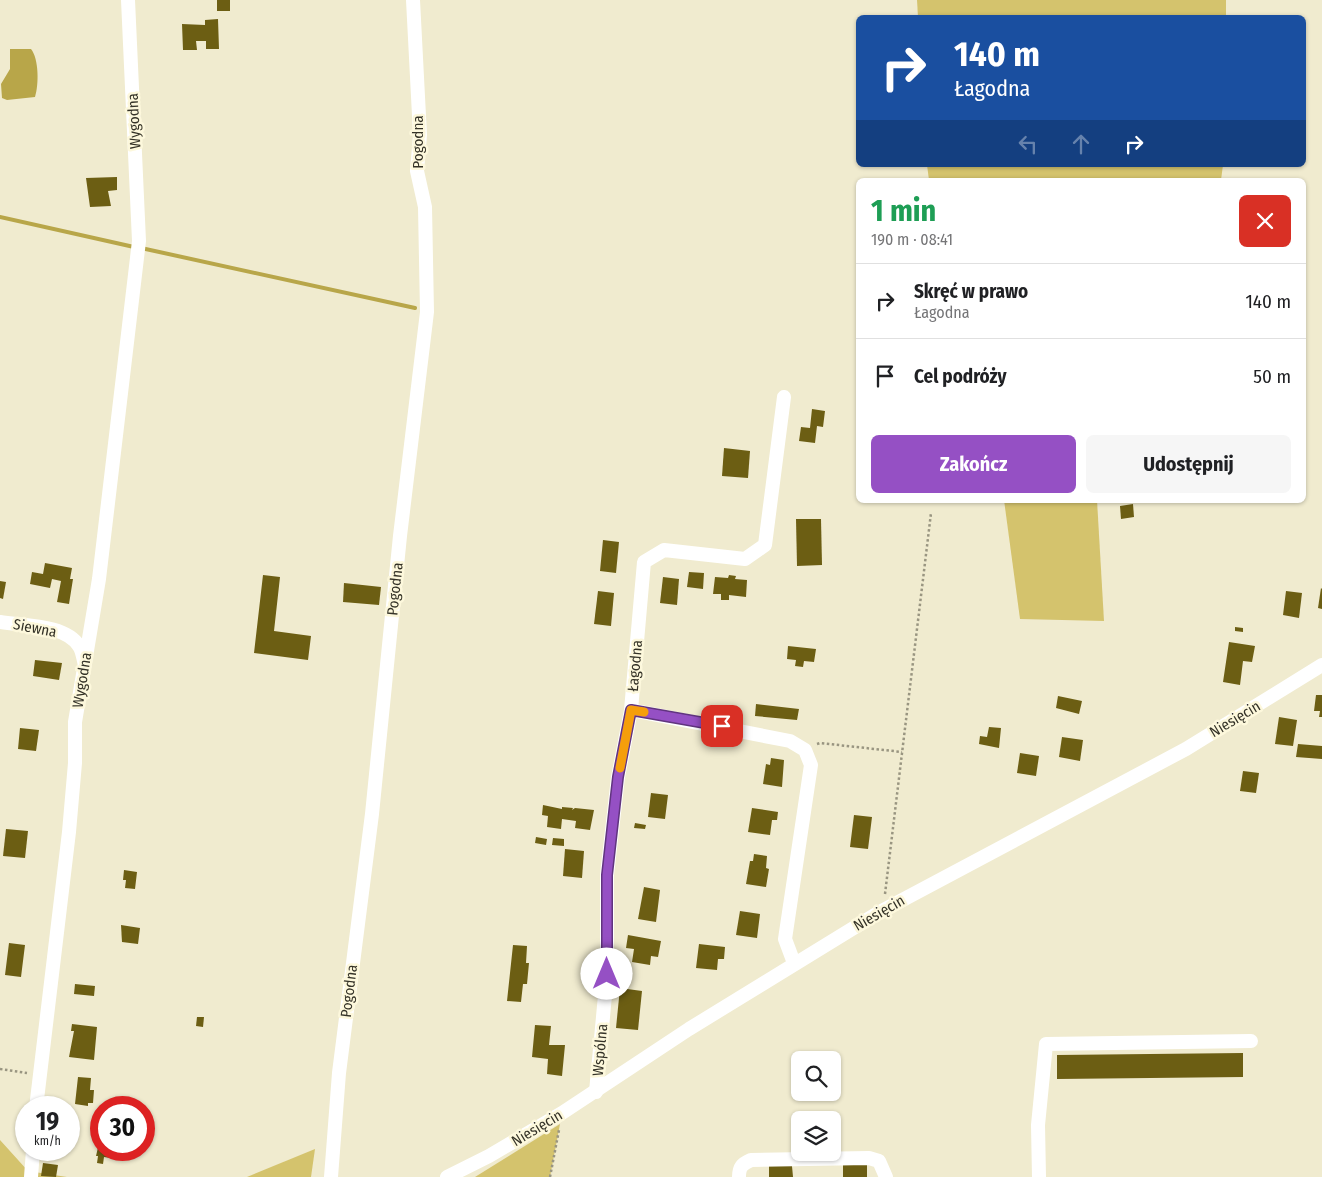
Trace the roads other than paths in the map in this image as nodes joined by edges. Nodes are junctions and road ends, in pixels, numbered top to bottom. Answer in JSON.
{"nodes":[{"id":1,"x":128,"y":0,"type":"edge"},
{"id":2,"x":413,"y":0,"type":"edge"},
{"id":3,"x":784,"y":397,"type":"dead end"},
{"id":4,"x":0,"y":622,"type":"edge"},
{"id":5,"x":84,"y":662,"type":"junction"},
{"id":6,"x":1322,"y":665,"type":"edge"},
{"id":7,"x":631,"y":710,"type":"junction"},
{"id":8,"x":794,"y":963,"type":"junction"},
{"id":9,"x":1251,"y":1041,"type":"dead end"},
{"id":10,"x":596,"y":1092,"type":"junction"},
{"id":11,"x":37,"y":1096,"type":"edge"},
{"id":12,"x":32,"y":1161,"type":"edge"},
{"id":13,"x":31,"y":1177,"type":"edge"},
{"id":14,"x":330,"y":1177,"type":"edge"},
{"id":15,"x":447,"y":1177,"type":"edge"},
{"id":16,"x":739,"y":1177,"type":"edge"},
{"id":17,"x":886,"y":1177,"type":"edge"},
{"id":18,"x":1039,"y":1177,"type":"edge"}],
"edges":[{"from":1,"to":5,"type":"street","name":"Wygodna"},
{"from":2,"to":14,"type":"street","name":"Pogodna"},
{"from":3,"to":7,"type":"street","name":"Łagodna"},
{"from":4,"to":5,"type":"street","name":"Siewna"},
{"from":5,"to":11,"type":"street","name":"Wygodna"},
{"from":6,"to":8,"type":"street","name":"Niesięcin"},
{"from":7,"to":8,"type":"street","name":"Łagodna"},
{"from":7,"to":10,"type":"street","name":"Wspólna"},
{"from":8,"to":10,"type":"street","name":"Niesięcin"},
{"from":9,"to":18,"type":"street"},
{"from":10,"to":15,"type":"street","name":"Niesięcin"},
{"from":12,"to":13,"type":"street"},
{"from":16,"to":17,"type":"street"}]}
